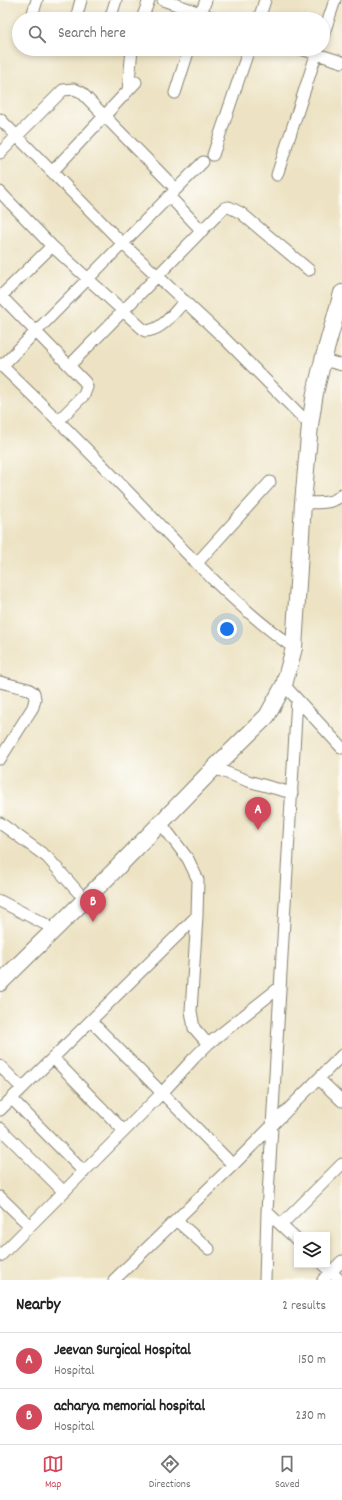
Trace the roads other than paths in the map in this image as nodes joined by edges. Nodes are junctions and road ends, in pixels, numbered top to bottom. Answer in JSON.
{"nodes":[{"id":1,"x":37,"y":0,"type":"edge"},
{"id":2,"x":81,"y":0,"type":"edge"},
{"id":3,"x":116,"y":0,"type":"edge"},
{"id":4,"x":149,"y":0,"type":"edge"},
{"id":5,"x":163,"y":0,"type":"edge"},
{"id":6,"x":206,"y":0,"type":"edge"},
{"id":7,"x":266,"y":0,"type":"edge"},
{"id":8,"x":335,"y":0,"type":"edge"},
{"id":9,"x":78,"y":11,"type":"dead end"},
{"id":10,"x":33,"y":12,"type":"edge"},
{"id":11,"x":112,"y":12,"type":"edge"},
{"id":12,"x":145,"y":12,"type":"edge"},
{"id":13,"x":191,"y":12,"type":"edge"},
{"id":14,"x":202,"y":12,"type":"edge"},
{"id":15,"x":262,"y":12,"type":"edge"},
{"id":16,"x":330,"y":15,"type":"edge"},
{"id":17,"x":132,"y":56,"type":"edge"},
{"id":18,"x":188,"y":56,"type":"edge"},
{"id":19,"x":247,"y":56,"type":"edge"},
{"id":20,"x":316,"y":56,"type":"edge"},
{"id":21,"x":327,"y":56,"type":"edge"},
{"id":22,"x":342,"y":62,"type":"edge"},
{"id":23,"x":136,"y":82,"type":"dead end"},
{"id":24,"x":128,"y":91,"type":"junction"},
{"id":25,"x":175,"y":93,"type":"dead end"},
{"id":26,"x":104,"y":116,"type":"junction"},
{"id":27,"x":0,"y":119,"type":"edge"},
{"id":28,"x":17,"y":136,"type":"junction"},
{"id":29,"x":0,"y":153,"type":"edge"},
{"id":30,"x":213,"y":155,"type":"dead end"},
{"id":31,"x":203,"y":162,"type":"dead end"},
{"id":32,"x":52,"y":172,"type":"junction"},
{"id":33,"x":277,"y":175,"type":"dead end"},
{"id":34,"x":0,"y":192,"type":"edge"},
{"id":35,"x":172,"y":193,"type":"junction"},
{"id":36,"x":202,"y":230,"type":"junction"},
{"id":37,"x":122,"y":242,"type":"junction"},
{"id":38,"x":52,"y":246,"type":"junction"},
{"id":39,"x":309,"y":270,"type":"dead end"},
{"id":40,"x":158,"y":275,"type":"junction"},
{"id":41,"x":88,"y":278,"type":"junction"},
{"id":42,"x":342,"y":293,"type":"edge"},
{"id":43,"x":1,"y":296,"type":"edge"},
{"id":44,"x":185,"y":301,"type":"junction"},
{"id":45,"x":122,"y":311,"type":"junction"},
{"id":46,"x":36,"y":331,"type":"junction"},
{"id":47,"x":322,"y":360,"type":"junction"},
{"id":48,"x":1,"y":365,"type":"edge"},
{"id":49,"x":70,"y":365,"type":"junction"},
{"id":50,"x":342,"y":365,"type":"edge"},
{"id":51,"x":58,"y":421,"type":"junction"},
{"id":52,"x":310,"y":425,"type":"junction"},
{"id":53,"x":270,"y":482,"type":"dead end"},
{"id":54,"x":342,"y":494,"type":"edge"},
{"id":55,"x":303,"y":503,"type":"junction"},
{"id":56,"x":197,"y":563,"type":"junction"},
{"id":57,"x":294,"y":648,"type":"junction"},
{"id":58,"x":0,"y":682,"type":"edge"},
{"id":59,"x":280,"y":690,"type":"junction"},
{"id":60,"x":297,"y":699,"type":"junction"},
{"id":61,"x":342,"y":748,"type":"edge"},
{"id":62,"x":1,"y":756,"type":"edge"},
{"id":63,"x":214,"y":768,"type":"junction"},
{"id":64,"x":292,"y":793,"type":"junction"},
{"id":65,"x":160,"y":822,"type":"junction"},
{"id":66,"x":0,"y":823,"type":"edge"},
{"id":67,"x":78,"y":892,"type":"junction"},
{"id":68,"x":0,"y":901,"type":"edge"},
{"id":69,"x":197,"y":916,"type":"junction"},
{"id":70,"x":45,"y":924,"type":"junction"},
{"id":71,"x":0,"y":969,"type":"edge"},
{"id":72,"x":0,"y":983,"type":"edge"},
{"id":73,"x":280,"y":987,"type":"junction"},
{"id":74,"x":91,"y":1021,"type":"junction"},
{"id":75,"x":208,"y":1044,"type":"junction"},
{"id":76,"x":342,"y":1055,"type":"edge"},
{"id":77,"x":53,"y":1058,"type":"junction"},
{"id":78,"x":0,"y":1066,"type":"edge"},
{"id":79,"x":319,"y":1079,"type":"junction"},
{"id":80,"x":22,"y":1088,"type":"junction"},
{"id":81,"x":162,"y":1093,"type":"junction"},
{"id":82,"x":12,"y":1099,"type":"junction"},
{"id":83,"x":342,"y":1101,"type":"edge"},
{"id":84,"x":0,"y":1110,"type":"edge"},
{"id":85,"x":272,"y":1125,"type":"junction"},
{"id":86,"x":0,"y":1128,"type":"edge"},
{"id":87,"x":124,"y":1131,"type":"junction"},
{"id":88,"x":342,"y":1164,"type":"edge"},
{"id":89,"x":233,"y":1165,"type":"junction"},
{"id":90,"x":84,"y":1172,"type":"junction"},
{"id":91,"x":64,"y":1192,"type":"junction"},
{"id":92,"x":0,"y":1197,"type":"edge"},
{"id":93,"x":267,"y":1212,"type":"junction"},
{"id":94,"x":176,"y":1220,"type":"junction"},
{"id":95,"x":281,"y":1225,"type":"junction"},
{"id":96,"x":30,"y":1226,"type":"junction"},
{"id":97,"x":294,"y":1237,"type":"edge"},
{"id":98,"x":209,"y":1249,"type":"dead end"},
{"id":99,"x":0,"y":1256,"type":"edge"},
{"id":100,"x":342,"y":1261,"type":"edge"},
{"id":101,"x":326,"y":1272,"type":"edge"},
{"id":102,"x":114,"y":1280,"type":"edge"},
{"id":103,"x":265,"y":1280,"type":"edge"},
{"id":104,"x":340,"y":1280,"type":"edge"}],
"edges":[{"from":1,"to":10,"type":"street"},
{"from":2,"to":9,"type":"street"},
{"from":3,"to":11,"type":"street"},
{"from":4,"to":12,"type":"street"},
{"from":5,"to":13,"type":"street"},
{"from":6,"to":14,"type":"street"},
{"from":7,"to":15,"type":"street"},
{"from":8,"to":16,"type":"street"},
{"from":17,"to":24,"type":"street"},
{"from":18,"to":25,"type":"street"},
{"from":19,"to":30,"type":"street"},
{"from":20,"to":33,"type":"street"},
{"from":21,"to":22,"type":"street"},
{"from":23,"to":24,"type":"street"},
{"from":24,"to":26,"type":"street"},
{"from":26,"to":28,"type":"street"},
{"from":26,"to":32,"type":"street"},
{"from":26,"to":35,"type":"street"},
{"from":27,"to":28,"type":"street"},
{"from":28,"to":29,"type":"street"},
{"from":28,"to":32,"type":"street"},
{"from":31,"to":35,"type":"street"},
{"from":32,"to":37,"type":"street"},
{"from":34,"to":38,"type":"street"},
{"from":35,"to":36,"type":"street"},
{"from":35,"to":37,"type":"street"},
{"from":36,"to":39,"type":"street"},
{"from":36,"to":40,"type":"street"},
{"from":37,"to":40,"type":"street"},
{"from":37,"to":41,"type":"street"},
{"from":38,"to":41,"type":"street"},
{"from":38,"to":43,"type":"street"},
{"from":40,"to":44,"type":"street"},
{"from":40,"to":45,"type":"street"},
{"from":41,"to":45,"type":"street"},
{"from":41,"to":46,"type":"street"},
{"from":42,"to":47,"type":"highway"},
{"from":43,"to":46,"type":"street"},
{"from":44,"to":45,"type":"street"},
{"from":44,"to":52,"type":"street"},
{"from":45,"to":49,"type":"street"},
{"from":46,"to":48,"type":"street"},
{"from":46,"to":49,"type":"street"},
{"from":47,"to":50,"type":"street"},
{"from":47,"to":52,"type":"highway"},
{"from":48,"to":51,"type":"street"},
{"from":49,"to":51,"type":"street"},
{"from":51,"to":56,"type":"street"},
{"from":52,"to":55,"type":"highway"},
{"from":53,"to":56,"type":"street"},
{"from":54,"to":55,"type":"street"},
{"from":55,"to":57,"type":"highway"},
{"from":56,"to":57,"type":"street"},
{"from":57,"to":59,"type":"highway"},
{"from":58,"to":62,"type":"street"},
{"from":59,"to":60,"type":"street"},
{"from":59,"to":63,"type":"highway"},
{"from":59,"to":67,"type":"highway"},
{"from":60,"to":61,"type":"street"},
{"from":60,"to":64,"type":"street"},
{"from":63,"to":64,"type":"street"},
{"from":63,"to":65,"type":"highway"},
{"from":64,"to":73,"type":"street"},
{"from":65,"to":69,"type":"street"},
{"from":65,"to":72,"type":"highway"},
{"from":66,"to":67,"type":"street"},
{"from":67,"to":70,"type":"highway"},
{"from":68,"to":70,"type":"street"},
{"from":69,"to":74,"type":"street"},
{"from":69,"to":75,"type":"street"},
{"from":70,"to":71,"type":"highway"},
{"from":73,"to":75,"type":"street"},
{"from":73,"to":85,"type":"street"},
{"from":74,"to":77,"type":"street"},
{"from":74,"to":81,"type":"street"},
{"from":75,"to":81,"type":"street"},
{"from":76,"to":79,"type":"street"},
{"from":77,"to":80,"type":"street"},
{"from":77,"to":87,"type":"street"},
{"from":78,"to":80,"type":"street"},
{"from":79,"to":83,"type":"street"},
{"from":79,"to":85,"type":"street"},
{"from":80,"to":82,"type":"street"},
{"from":81,"to":87,"type":"street"},
{"from":81,"to":89,"type":"street"},
{"from":82,"to":84,"type":"street"},
{"from":82,"to":90,"type":"street"},
{"from":85,"to":89,"type":"street"},
{"from":85,"to":93,"type":"street"},
{"from":86,"to":91,"type":"street"},
{"from":87,"to":90,"type":"street"},
{"from":88,"to":95,"type":"street"},
{"from":89,"to":94,"type":"street"},
{"from":90,"to":91,"type":"street"},
{"from":91,"to":96,"type":"street"},
{"from":92,"to":96,"type":"street"},
{"from":93,"to":95,"type":"street"},
{"from":93,"to":103,"type":"street"},
{"from":94,"to":98,"type":"street"},
{"from":94,"to":102,"type":"street"},
{"from":95,"to":97,"type":"street"},
{"from":96,"to":99,"type":"street"},
{"from":100,"to":101,"type":"street"},
{"from":101,"to":104,"type":"street"}]}
